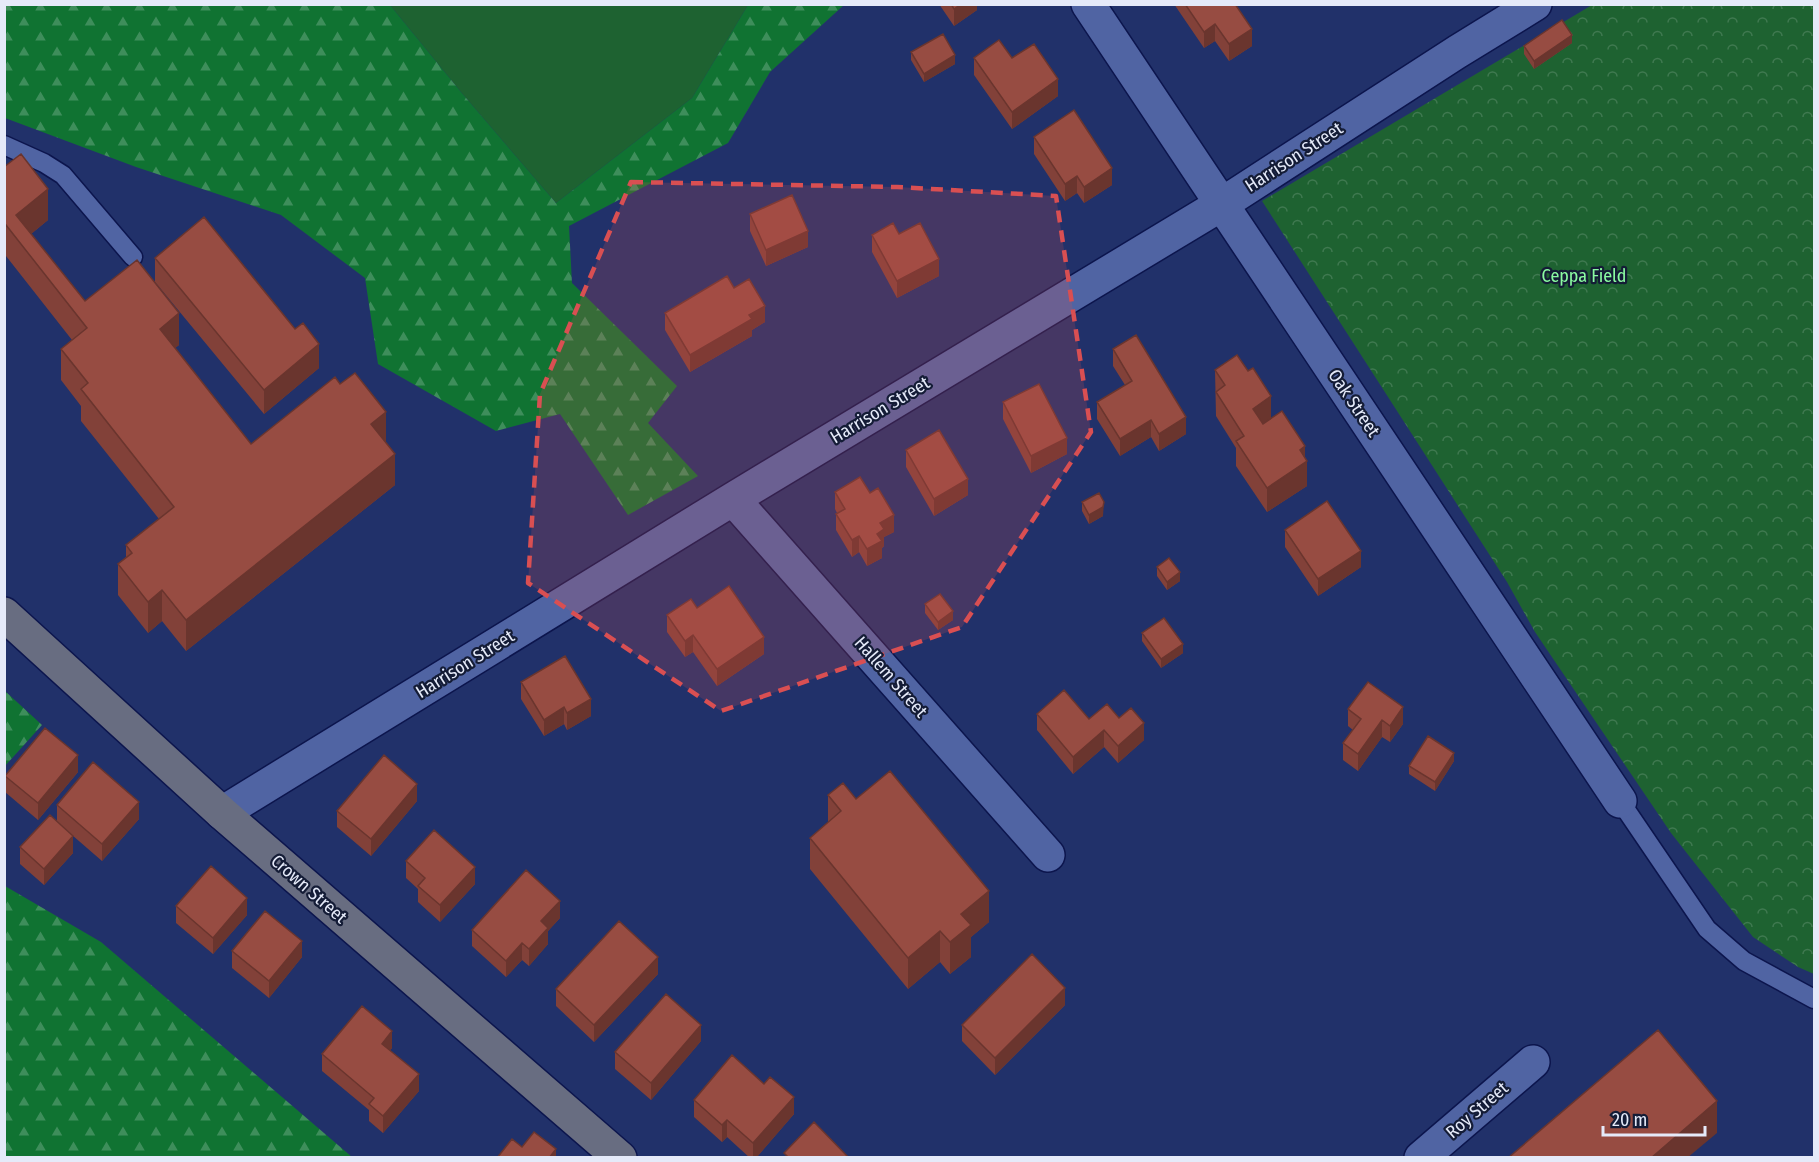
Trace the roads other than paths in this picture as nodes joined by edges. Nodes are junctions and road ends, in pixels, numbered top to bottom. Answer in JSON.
{"nodes":[{"id":1,"x":1088,"y":4,"type":"edge"},
{"id":2,"x":1535,"y":4,"type":"edge"},
{"id":3,"x":4,"y":145,"type":"edge"},
{"id":4,"x":1222,"y":204,"type":"junction"},
{"id":5,"x":133,"y":257,"type":"dead end"},
{"id":6,"x":733,"y":499,"type":"junction"},
{"id":7,"x":4,"y":614,"type":"edge"},
{"id":8,"x":1620,"y":801,"type":"joint"},
{"id":9,"x":222,"y":813,"type":"junction"},
{"id":10,"x":1048,"y":855,"type":"dead end"},
{"id":11,"x":1815,"y":999,"type":"edge"},
{"id":12,"x":1533,"y":1062,"type":"dead end"},
{"id":13,"x":620,"y":1158,"type":"edge"},
{"id":14,"x":1421,"y":1158,"type":"edge"}],
"edges":[{"from":1,"to":4,"type":"street","name":"Oak Street"},
{"from":2,"to":4,"type":"street","name":"Harrison Street"},
{"from":3,"to":5,"type":"lane"},
{"from":4,"to":6,"type":"street","name":"Harrison Street"},
{"from":4,"to":8,"type":"street","name":"Oak Street"},
{"from":6,"to":9,"type":"street","name":"Harrison Street"},
{"from":6,"to":10,"type":"street","name":"Hallem Street"},
{"from":7,"to":9,"type":"street","name":"Crown Street"},
{"from":8,"to":11,"type":"lane"},
{"from":9,"to":13,"type":"street","name":"Crown Street"},
{"from":12,"to":14,"type":"street","name":"Roy Street"}]}
